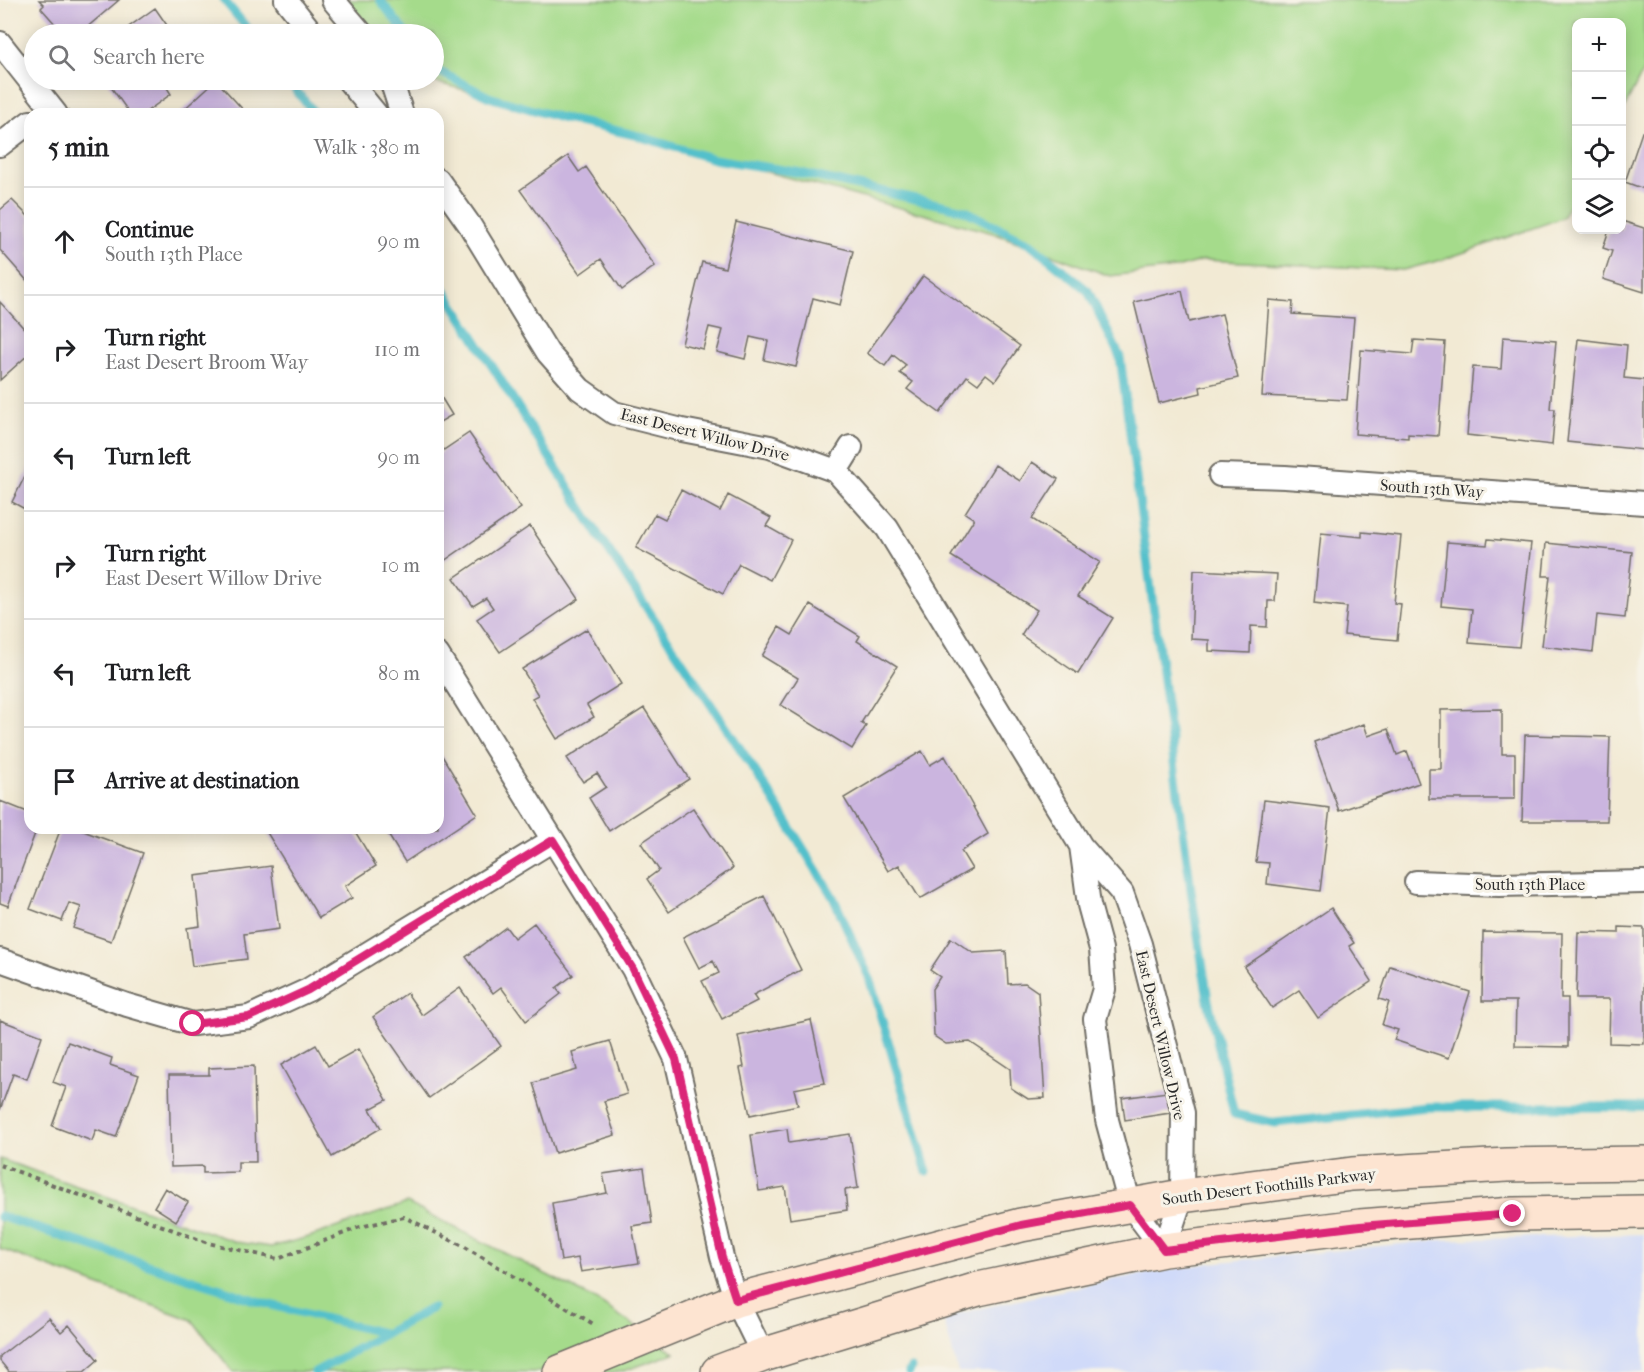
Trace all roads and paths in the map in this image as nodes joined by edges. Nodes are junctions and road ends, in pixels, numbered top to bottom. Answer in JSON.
{"nodes":[{"id":1,"x":286,"y":0,"type":"edge"},
{"id":2,"x":333,"y":0,"type":"edge"},
{"id":3,"x":305,"y":24,"type":"edge"},
{"id":4,"x":353,"y":24,"type":"edge"},
{"id":5,"x":0,"y":43,"type":"edge"},
{"id":6,"x":24,"y":77,"type":"edge"},
{"id":7,"x":33,"y":90,"type":"edge"},
{"id":8,"x":356,"y":90,"type":"edge"},
{"id":9,"x":394,"y":90,"type":"edge"},
{"id":10,"x":46,"y":108,"type":"edge"},
{"id":11,"x":371,"y":108,"type":"edge"},
{"id":12,"x":400,"y":108,"type":"edge"},
{"id":13,"x":24,"y":127,"type":"edge"},
{"id":14,"x":0,"y":145,"type":"edge"},
{"id":15,"x":444,"y":189,"type":"edge"},
{"id":16,"x":851,"y":447,"type":"dead end"},
{"id":17,"x":836,"y":471,"type":"junction"},
{"id":18,"x":1220,"y":475,"type":"dead end"},
{"id":19,"x":1644,"y":503,"type":"edge"},
{"id":20,"x":444,"y":666,"type":"edge"},
{"id":21,"x":553,"y":840,"type":"junction"},
{"id":22,"x":1081,"y":846,"type":"junction"},
{"id":23,"x":1416,"y":882,"type":"dead end"},
{"id":24,"x":1644,"y":882,"type":"edge"},
{"id":25,"x":0,"y":960,"type":"edge"},
{"id":26,"x":1644,"y":1163,"type":"edge"},
{"id":27,"x":0,"y":1166,"type":"edge"},
{"id":28,"x":1182,"y":1196,"type":"junction"},
{"id":29,"x":1130,"y":1205,"type":"junction"},
{"id":30,"x":1644,"y":1212,"type":"edge"},
{"id":31,"x":1164,"y":1250,"type":"junction"},
{"id":32,"x":736,"y":1300,"type":"junction"},
{"id":33,"x":601,"y":1328,"type":"dead end"},
{"id":34,"x":763,"y":1355,"type":"junction"},
{"id":35,"x":560,"y":1372,"type":"edge"},
{"id":36,"x":718,"y":1372,"type":"edge"}],
"edges":[{"from":1,"to":3,"type":"street"},
{"from":2,"to":4,"type":"street"},
{"from":5,"to":6,"type":"street"},
{"from":7,"to":10,"type":"street"},
{"from":8,"to":11,"type":"street"},
{"from":9,"to":12,"type":"street"},
{"from":13,"to":14,"type":"street"},
{"from":15,"to":17,"type":"street","name":"East Desert Willow Drive"},
{"from":16,"to":17,"type":"street"},
{"from":17,"to":22,"type":"street","name":"East Desert Willow Drive"},
{"from":18,"to":19,"type":"street","name":"South 13th Way"},
{"from":20,"to":21,"type":"street"},
{"from":21,"to":25,"type":"street"},
{"from":21,"to":32,"type":"street"},
{"from":22,"to":28,"type":"street","name":"East Desert Willow Drive"},
{"from":22,"to":29,"type":"street","name":"East Desert Willow Drive"},
{"from":23,"to":24,"type":"street","name":"South 13th Place"},
{"from":26,"to":28,"type":"street","name":"South Desert Foothills Parkway"},
{"from":27,"to":33,"type":"path"},
{"from":28,"to":29,"type":"street","name":"South Desert Foothills Parkway"},
{"from":28,"to":31,"type":"street","name":"East Desert Willow Drive"},
{"from":29,"to":31,"type":"street","name":"East Desert Willow Drive"},
{"from":29,"to":32,"type":"street","name":"South Desert Foothills Parkway"},
{"from":30,"to":31,"type":"street"},
{"from":31,"to":34,"type":"street"},
{"from":32,"to":34,"type":"street"},
{"from":32,"to":35,"type":"street","name":"South Desert Foothills Parkway"},
{"from":34,"to":36,"type":"street"}]}
